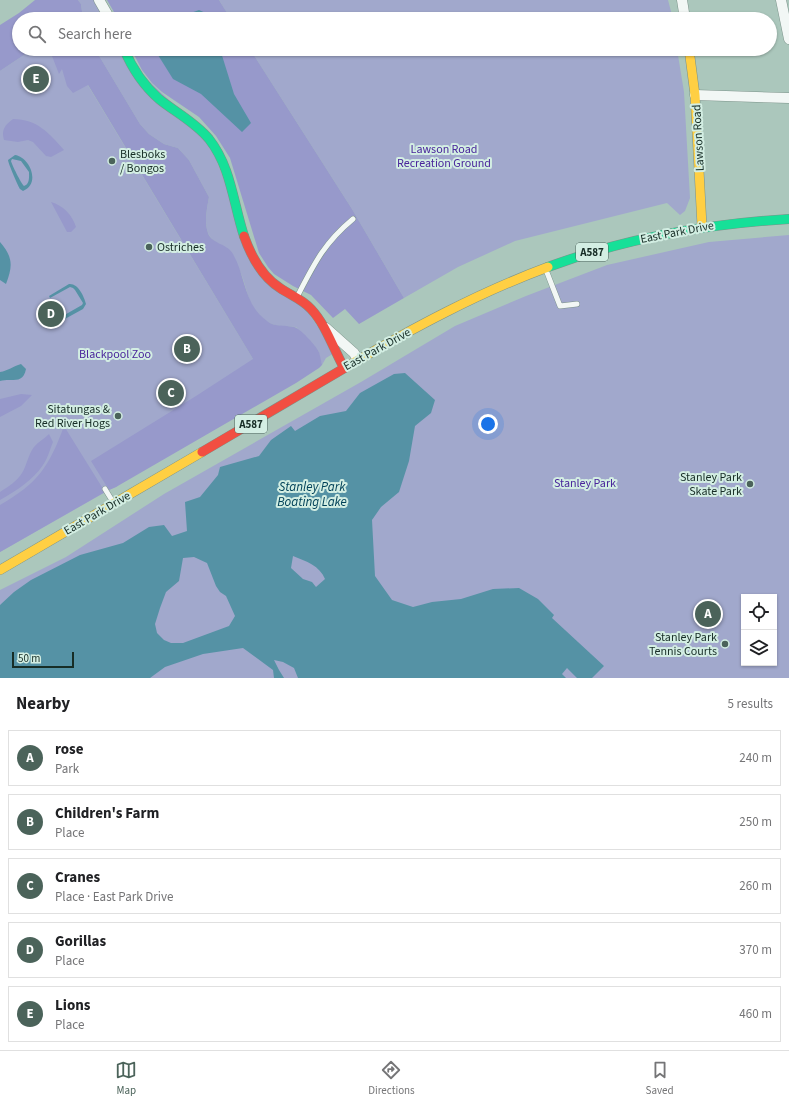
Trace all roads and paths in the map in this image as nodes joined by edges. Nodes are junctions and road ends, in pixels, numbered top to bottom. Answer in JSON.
{"nodes":[{"id":1,"x":99,"y":0,"type":"edge"},
{"id":2,"x":682,"y":0,"type":"edge"},
{"id":3,"x":781,"y":0,"type":"edge"},
{"id":4,"x":106,"y":12,"type":"edge"},
{"id":5,"x":684,"y":12,"type":"edge"},
{"id":6,"x":789,"y":39,"type":"edge"},
{"id":7,"x":128,"y":56,"type":"edge"},
{"id":8,"x":690,"y":56,"type":"edge"},
{"id":9,"x":695,"y":95,"type":"junction"},
{"id":10,"x":789,"y":98,"type":"edge"},
{"id":11,"x":353,"y":219,"type":"dead end"},
{"id":12,"x":789,"y":219,"type":"edge"},
{"id":13,"x":702,"y":226,"type":"junction"},
{"id":14,"x":545,"y":268,"type":"junction"},
{"id":15,"x":297,"y":297,"type":"junction"},
{"id":16,"x":577,"y":304,"type":"dead end"},
{"id":17,"x":324,"y":327,"type":"junction"},
{"id":18,"x":358,"y":360,"type":"junction"},
{"id":19,"x":344,"y":368,"type":"junction"},
{"id":20,"x":106,"y":489,"type":"dead end"},
{"id":21,"x":114,"y":503,"type":"junction"},
{"id":22,"x":0,"y":570,"type":"edge"}],
"edges":[{"from":1,"to":4,"type":"street"},
{"from":2,"to":5,"type":"street"},
{"from":3,"to":6,"type":"street"},
{"from":7,"to":15,"type":"main road"},
{"from":8,"to":9,"type":"main road","name":"Lawson Road"},
{"from":9,"to":10,"type":"street"},
{"from":9,"to":13,"type":"main road","name":"Lawson Road"},
{"from":11,"to":15,"type":"lane"},
{"from":12,"to":13,"type":"main road","name":"East Park Drive","number":"A587"},
{"from":13,"to":14,"type":"main road","name":"East Park Drive","number":"A587"},
{"from":14,"to":16,"type":"lane"},
{"from":14,"to":18,"type":"main road","name":"East Park Drive","number":"A587"},
{"from":15,"to":17,"type":"main road"},
{"from":17,"to":18,"type":"street"},
{"from":17,"to":19,"type":"main road"},
{"from":18,"to":19,"type":"main road","name":"East Park Drive","number":"A587"},
{"from":19,"to":21,"type":"main road","name":"East Park Drive","number":"A587"},
{"from":20,"to":21,"type":"lane"},
{"from":21,"to":22,"type":"main road","name":"East Park Drive","number":"A587"}]}
